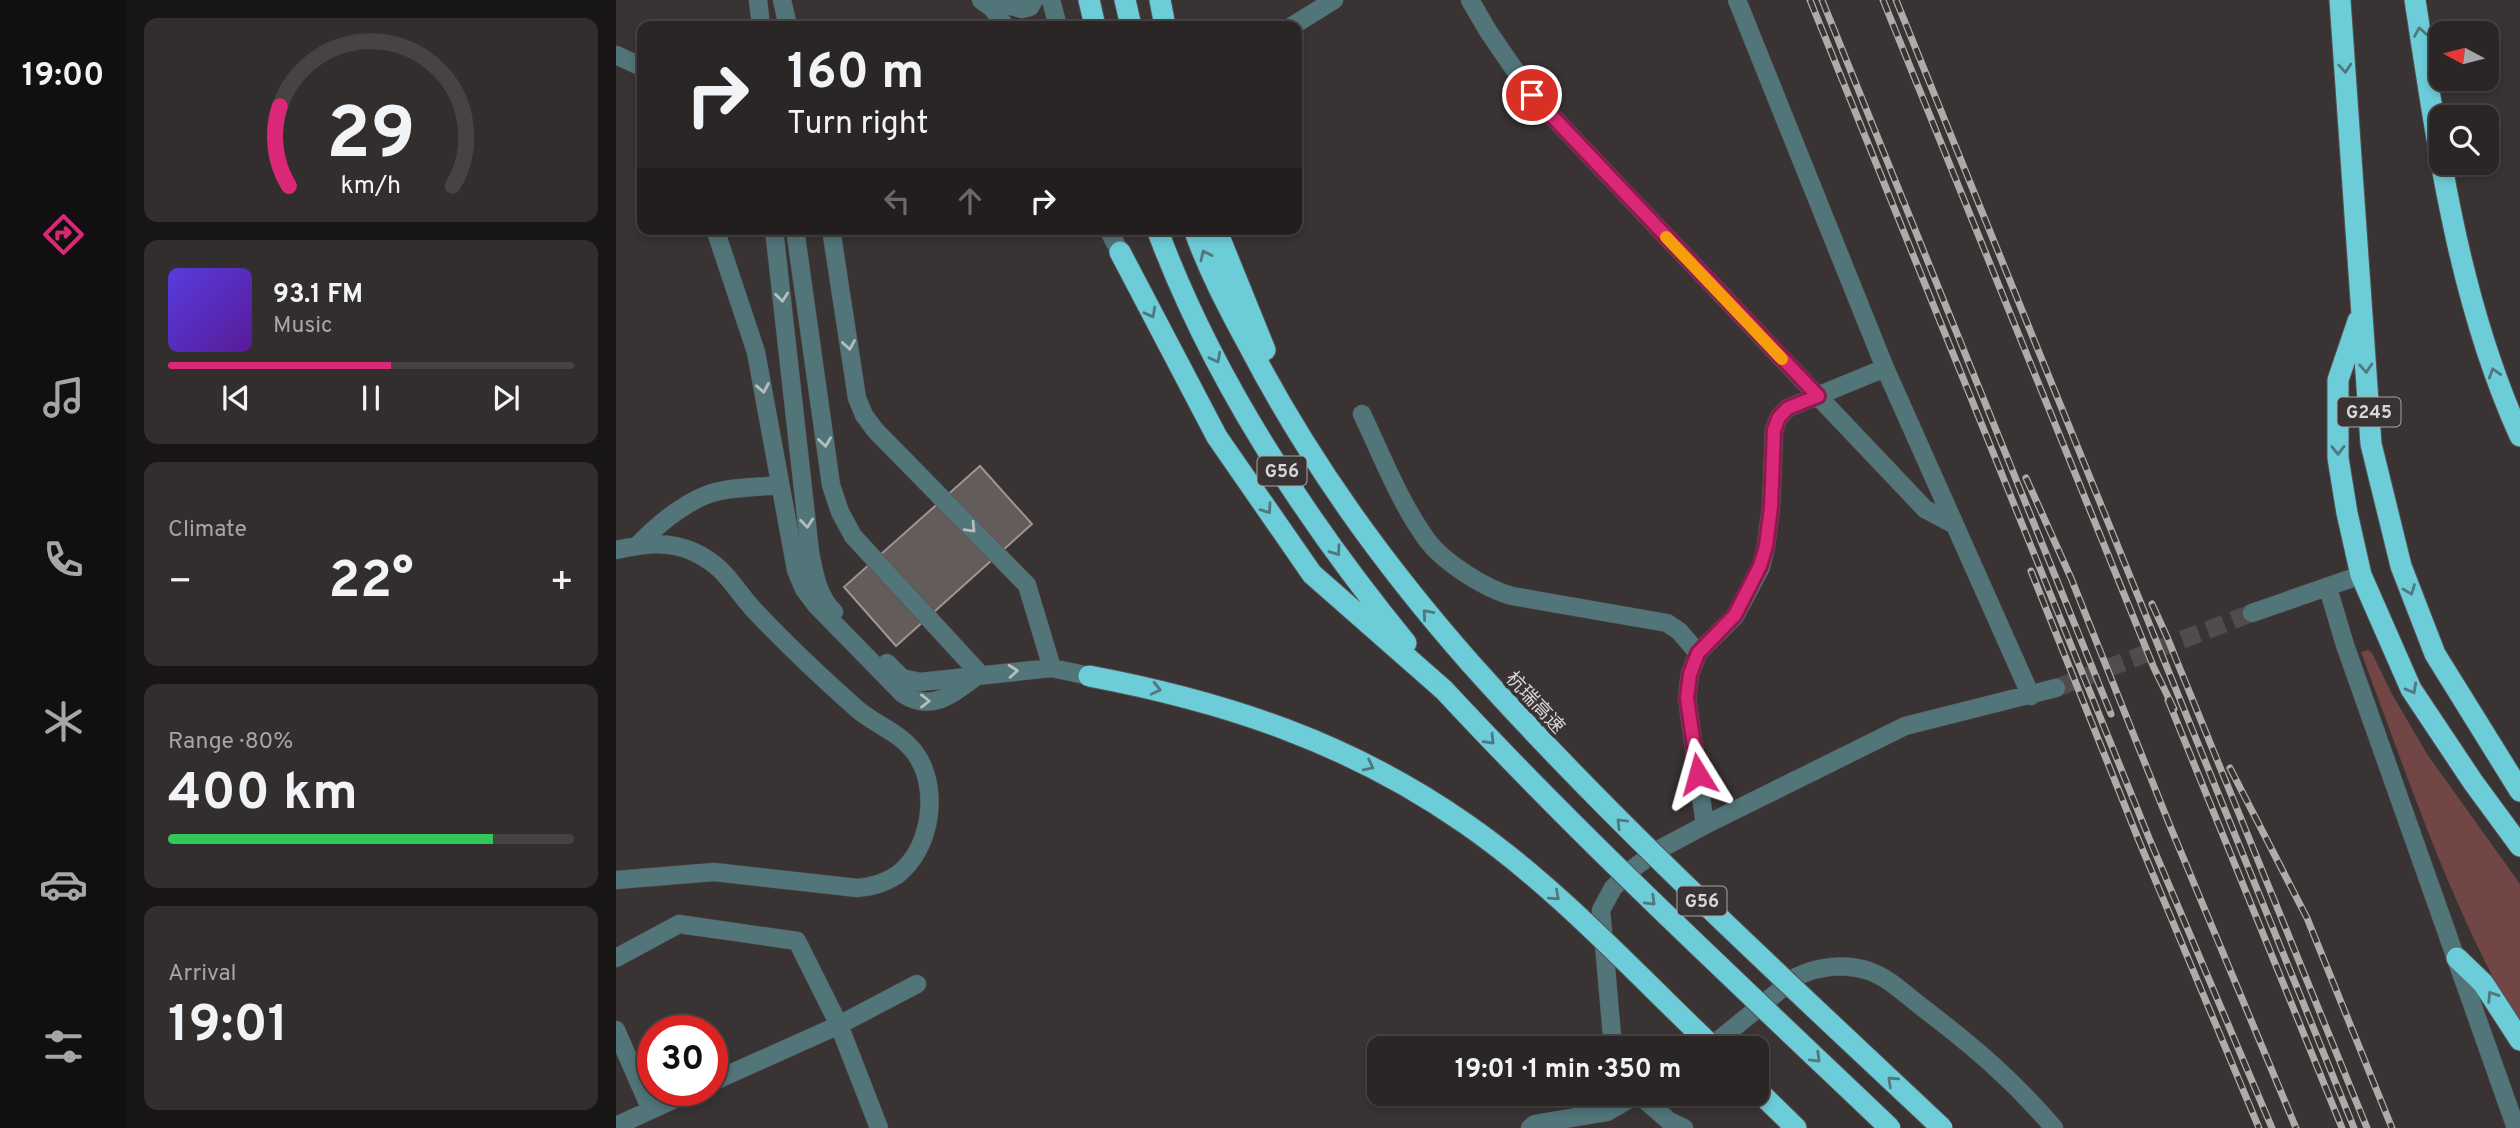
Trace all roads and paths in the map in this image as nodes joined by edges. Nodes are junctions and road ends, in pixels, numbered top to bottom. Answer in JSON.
{"nodes":[{"id":1,"x":758,"y":0,"type":"edge"},
{"id":2,"x":782,"y":0,"type":"edge"},
{"id":3,"x":981,"y":0,"type":"edge"},
{"id":4,"x":990,"y":0,"type":"edge"},
{"id":5,"x":1034,"y":0,"type":"edge"},
{"id":6,"x":1051,"y":0,"type":"edge"},
{"id":7,"x":1089,"y":0,"type":"edge"},
{"id":8,"x":1125,"y":0,"type":"edge"},
{"id":9,"x":1160,"y":0,"type":"edge"},
{"id":10,"x":1334,"y":0,"type":"edge"},
{"id":11,"x":1470,"y":0,"type":"edge"},
{"id":12,"x":1737,"y":0,"type":"edge"},
{"id":13,"x":2340,"y":0,"type":"edge"},
{"id":14,"x":2415,"y":0,"type":"edge"},
{"id":15,"x":760,"y":21,"type":"edge"},
{"id":16,"x":786,"y":21,"type":"edge"},
{"id":17,"x":1002,"y":21,"type":"edge"},
{"id":18,"x":1057,"y":21,"type":"edge"},
{"id":19,"x":1094,"y":21,"type":"edge"},
{"id":20,"x":1130,"y":21,"type":"edge"},
{"id":21,"x":1164,"y":21,"type":"edge"},
{"id":22,"x":1300,"y":21,"type":"edge"},
{"id":23,"x":616,"y":55,"type":"edge"},
{"id":24,"x":637,"y":65,"type":"edge"},
{"id":25,"x":717,"y":235,"type":"edge"},
{"id":26,"x":775,"y":235,"type":"edge"},
{"id":27,"x":796,"y":235,"type":"edge"},
{"id":28,"x":832,"y":235,"type":"edge"},
{"id":29,"x":1113,"y":235,"type":"edge"},
{"id":30,"x":1160,"y":235,"type":"edge"},
{"id":31,"x":1197,"y":235,"type":"edge"},
{"id":32,"x":1218,"y":235,"type":"edge"},
{"id":33,"x":1120,"y":252,"type":"joint"},
{"id":34,"x":2361,"y":312,"type":"junction"},
{"id":35,"x":1885,"y":368,"type":"junction"},
{"id":36,"x":1818,"y":396,"type":"junction"},
{"id":37,"x":1362,"y":414,"type":"dead end"},
{"id":38,"x":2520,"y":436,"type":"edge"},
{"id":39,"x":1311,"y":454,"type":"junction"},
{"id":40,"x":780,"y":485,"type":"junction"},
{"id":41,"x":1955,"y":525,"type":"junction"},
{"id":42,"x":638,"y":545,"type":"junction"},
{"id":43,"x":616,"y":550,"type":"edge"},
{"id":44,"x":2361,"y":575,"type":"junction"},
{"id":45,"x":2328,"y":588,"type":"junction"},
{"id":46,"x":2252,"y":613,"type":"tunnel mouth"},
{"id":47,"x":1698,"y":653,"type":"junction"},
{"id":48,"x":1052,"y":668,"type":"junction"},
{"id":49,"x":981,"y":674,"type":"junction"},
{"id":50,"x":1089,"y":676,"type":"joint"},
{"id":51,"x":2056,"y":688,"type":"tunnel mouth"},
{"id":52,"x":1444,"y":690,"type":"junction"},
{"id":53,"x":2031,"y":696,"type":"junction"},
{"id":54,"x":2520,"y":791,"type":"edge"},
{"id":55,"x":1704,"y":825,"type":"junction"},
{"id":56,"x":2520,"y":846,"type":"edge"},
{"id":57,"x":616,"y":880,"type":"edge"},
{"id":58,"x":616,"y":958,"type":"edge"},
{"id":59,"x":2457,"y":958,"type":"junction"},
{"id":60,"x":917,"y":984,"type":"dead end"},
{"id":61,"x":839,"y":1025,"type":"junction"},
{"id":62,"x":616,"y":1030,"type":"edge"},
{"id":63,"x":1612,"y":1036,"type":"edge"},
{"id":64,"x":1699,"y":1036,"type":"edge"},
{"id":65,"x":1725,"y":1036,"type":"edge"},
{"id":66,"x":2520,"y":1040,"type":"edge"},
{"id":67,"x":728,"y":1075,"type":"edge"},
{"id":68,"x":1769,"y":1102,"type":"edge"},
{"id":69,"x":660,"y":1106,"type":"edge"},
{"id":70,"x":1617,"y":1106,"type":"edge"},
{"id":71,"x":1652,"y":1106,"type":"edge"},
{"id":72,"x":651,"y":1110,"type":"junction"},
{"id":73,"x":616,"y":1126,"type":"edge"},
{"id":74,"x":879,"y":1128,"type":"edge"},
{"id":75,"x":1530,"y":1128,"type":"edge"},
{"id":76,"x":1684,"y":1128,"type":"edge"},
{"id":77,"x":1796,"y":1128,"type":"edge"},
{"id":78,"x":1890,"y":1128,"type":"edge"},
{"id":79,"x":1941,"y":1128,"type":"edge"},
{"id":80,"x":2054,"y":1128,"type":"edge"},
{"id":81,"x":2516,"y":1128,"type":"edge"}],
"edges":[{"from":1,"to":15,"type":"street"},
{"from":2,"to":16,"type":"street"},
{"from":3,"to":17,"type":"street"},
{"from":4,"to":5,"type":"street"},
{"from":6,"to":18,"type":"street"},
{"from":7,"to":19,"type":"highway"},
{"from":8,"to":20,"type":"highway"},
{"from":9,"to":21,"type":"highway"},
{"from":10,"to":22,"type":"street"},
{"from":11,"to":36,"type":"street"},
{"from":12,"to":35,"type":"street"},
{"from":13,"to":34,"type":"highway","number":"G245","one_way":true},
{"from":38,"to":14,"type":"highway","one_way":true},
{"from":23,"to":24,"type":"street"},
{"from":25,"to":40,"type":"street","one_way":true},
{"from":26,"to":49,"type":"street","one_way":true},
{"from":27,"to":49,"type":"street","one_way":true},
{"from":28,"to":48,"type":"street","one_way":true},
{"from":29,"to":33,"type":"street"},
{"from":30,"to":52,"type":"highway","number":"G56","one_way":true},
{"from":39,"to":31,"type":"highway","name":"杭瑞高速","number":"G56","one_way":true},
{"from":32,"to":39,"type":"highway"},
{"from":33,"to":52,"type":"highway","one_way":true},
{"from":34,"to":44,"type":"highway","one_way":true},
{"from":34,"to":54,"type":"highway","number":"G245","one_way":true},
{"from":35,"to":36,"type":"street"},
{"from":35,"to":41,"type":"street"},
{"from":36,"to":41,"type":"street"},
{"from":36,"to":47,"type":"street"},
{"from":37,"to":47,"type":"street"},
{"from":79,"to":39,"type":"highway","name":"杭瑞高速","number":"G56","one_way":true,"bridge":true},
{"from":40,"to":42,"type":"street"},
{"from":40,"to":49,"type":"street","one_way":true},
{"from":41,"to":53,"type":"street"},
{"from":42,"to":43,"type":"street"},
{"from":42,"to":57,"type":"street"},
{"from":44,"to":45,"type":"street"},
{"from":44,"to":56,"type":"highway","one_way":true},
{"from":45,"to":46,"type":"street"},
{"from":45,"to":59,"type":"street"},
{"from":47,"to":55,"type":"street"},
{"from":49,"to":48,"type":"street","one_way":true},
{"from":48,"to":50,"type":"street"},
{"from":50,"to":64,"type":"highway","one_way":true,"bridge":true},
{"from":51,"to":53,"type":"street"},
{"from":52,"to":78,"type":"highway","number":"G56","one_way":true,"bridge":true},
{"from":53,"to":55,"type":"street"},
{"from":55,"to":63,"type":"street"},
{"from":58,"to":61,"type":"street"},
{"from":66,"to":59,"type":"highway","one_way":true},
{"from":59,"to":81,"type":"street"},
{"from":60,"to":61,"type":"street"},
{"from":61,"to":67,"type":"street"},
{"from":61,"to":74,"type":"street"},
{"from":62,"to":72,"type":"street"},
{"from":65,"to":80,"type":"street"},
{"from":68,"to":77,"type":"highway"},
{"from":69,"to":72,"type":"street"},
{"from":70,"to":75,"type":"street"},
{"from":71,"to":76,"type":"street"},
{"from":72,"to":73,"type":"street"}]}
